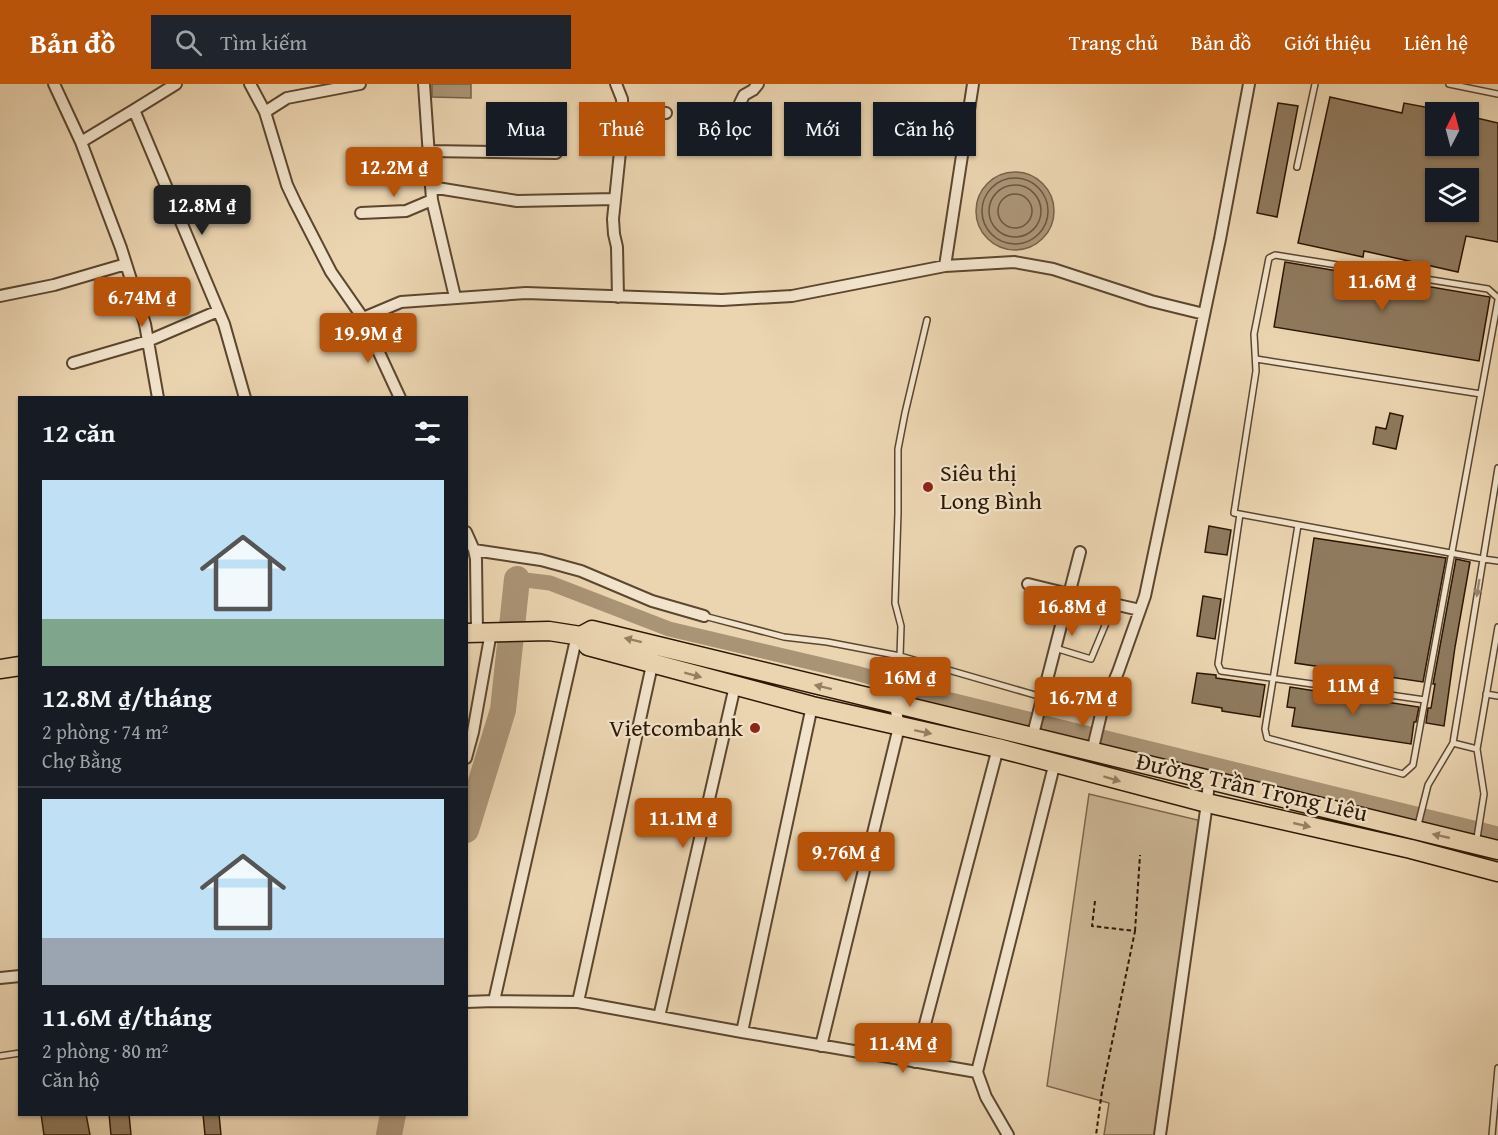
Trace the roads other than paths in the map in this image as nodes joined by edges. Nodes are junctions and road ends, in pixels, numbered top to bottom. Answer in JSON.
{"nodes":[{"id":1,"x":54,"y":84,"type":"edge"},
{"id":2,"x":176,"y":84,"type":"edge"},
{"id":3,"x":250,"y":84,"type":"edge"},
{"id":4,"x":360,"y":84,"type":"edge"},
{"id":5,"x":424,"y":84,"type":"edge"},
{"id":6,"x":616,"y":84,"type":"edge"},
{"id":7,"x":758,"y":84,"type":"edge"},
{"id":8,"x":973,"y":84,"type":"edge"},
{"id":9,"x":1249,"y":84,"type":"edge"},
{"id":10,"x":1315,"y":84,"type":"edge"},
{"id":11,"x":1449,"y":84,"type":"edge"},
{"id":12,"x":1498,"y":94,"type":"edge"},
{"id":13,"x":622,"y":102,"type":"edge"},
{"id":14,"x":741,"y":102,"type":"edge"},
{"id":15,"x":134,"y":110,"type":"junction"},
{"id":16,"x":265,"y":112,"type":"junction"},
{"id":17,"x":81,"y":142,"type":"junction"},
{"id":18,"x":429,"y":151,"type":"junction"},
{"id":19,"x":486,"y":152,"type":"edge"},
{"id":20,"x":620,"y":156,"type":"edge"},
{"id":21,"x":1297,"y":167,"type":"dead end"},
{"id":22,"x":431,"y":187,"type":"junction"},
{"id":23,"x":615,"y":199,"type":"junction"},
{"id":24,"x":432,"y":200,"type":"junction"},
{"id":25,"x":361,"y":213,"type":"dead end"},
{"id":26,"x":126,"y":264,"type":"junction"},
{"id":27,"x":945,"y":266,"type":"junction"},
{"id":28,"x":0,"y":296,"type":"edge"},
{"id":29,"x":455,"y":297,"type":"junction"},
{"id":30,"x":618,"y":297,"type":"junction"},
{"id":31,"x":1498,"y":299,"type":"edge"},
{"id":32,"x":218,"y":311,"type":"junction"},
{"id":33,"x":1204,"y":314,"type":"junction"},
{"id":34,"x":363,"y":318,"type":"junction"},
{"id":35,"x":927,"y":320,"type":"dead end"},
{"id":36,"x":148,"y":341,"type":"junction"},
{"id":37,"x":1256,"y":359,"type":"junction"},
{"id":38,"x":73,"y":363,"type":"dead end"},
{"id":39,"x":1481,"y":394,"type":"junction"},
{"id":40,"x":158,"y":396,"type":"edge"},
{"id":41,"x":244,"y":396,"type":"edge"},
{"id":42,"x":399,"y":396,"type":"edge"},
{"id":43,"x":1498,"y":468,"type":"edge"},
{"id":44,"x":1240,"y":514,"type":"junction"},
{"id":45,"x":1298,"y":525,"type":"junction"},
{"id":46,"x":468,"y":536,"type":"edge"},
{"id":47,"x":474,"y":550,"type":"junction"},
{"id":48,"x":1080,"y":552,"type":"dead end"},
{"id":49,"x":1452,"y":553,"type":"junction"},
{"id":50,"x":1483,"y":559,"type":"junction"},
{"id":51,"x":1498,"y":561,"type":"edge"},
{"id":52,"x":1029,"y":584,"type":"dead end"},
{"id":53,"x":1069,"y":594,"type":"junction"},
{"id":54,"x":1114,"y":604,"type":"junction"},
{"id":55,"x":1140,"y":610,"type":"junction"},
{"id":56,"x":704,"y":616,"type":"joint"},
{"id":57,"x":1498,"y":627,"type":"edge"},
{"id":58,"x":478,"y":633,"type":"edge"},
{"id":59,"x":579,"y":636,"type":"junction"},
{"id":60,"x":1055,"y":648,"type":"junction"},
{"id":61,"x":899,"y":658,"type":"junction"},
{"id":62,"x":652,"y":665,"type":"junction"},
{"id":63,"x":18,"y":666,"type":"edge"},
{"id":64,"x":0,"y":669,"type":"edge"},
{"id":65,"x":1273,"y":678,"type":"junction"},
{"id":66,"x":735,"y":686,"type":"junction"},
{"id":67,"x":1486,"y":694,"type":"junction"},
{"id":68,"x":1498,"y":696,"type":"edge"},
{"id":69,"x":1042,"y":697,"type":"junction"},
{"id":70,"x":894,"y":699,"type":"junction"},
{"id":71,"x":1425,"y":700,"type":"junction"},
{"id":72,"x":812,"y":706,"type":"junction"},
{"id":73,"x":1101,"y":711,"type":"junction"},
{"id":74,"x":899,"y":727,"type":"junction"},
{"id":75,"x":1033,"y":733,"type":"junction"},
{"id":76,"x":1452,"y":743,"type":"junction"},
{"id":77,"x":998,"y":748,"type":"junction"},
{"id":78,"x":1477,"y":749,"type":"junction"},
{"id":79,"x":468,"y":751,"type":"edge"},
{"id":80,"x":1092,"y":752,"type":"junction"},
{"id":81,"x":1055,"y":762,"type":"junction"},
{"id":82,"x":1209,"y":780,"type":"junction"},
{"id":83,"x":1207,"y":803,"type":"junction"},
{"id":84,"x":1418,"y":827,"type":"junction"},
{"id":85,"x":1476,"y":841,"type":"junction"},
{"id":86,"x":1411,"y":849,"type":"junction"},
{"id":87,"x":1498,"y":850,"type":"edge"},
{"id":88,"x":1472,"y":865,"type":"junction"},
{"id":89,"x":1498,"y":872,"type":"edge"},
{"id":90,"x":18,"y":976,"type":"edge"},
{"id":91,"x":0,"y":978,"type":"edge"},
{"id":92,"x":494,"y":1001,"type":"junction"},
{"id":93,"x":468,"y":1002,"type":"edge"},
{"id":94,"x":578,"y":1002,"type":"junction"},
{"id":95,"x":659,"y":1017,"type":"junction"},
{"id":96,"x":742,"y":1032,"type":"junction"},
{"id":97,"x":821,"y":1046,"type":"junction"},
{"id":98,"x":18,"y":1053,"type":"edge"},
{"id":99,"x":0,"y":1056,"type":"edge"},
{"id":100,"x":915,"y":1062,"type":"junction"},
{"id":101,"x":1498,"y":1068,"type":"edge"},
{"id":102,"x":977,"y":1072,"type":"junction"},
{"id":103,"x":1008,"y":1135,"type":"edge"},
{"id":104,"x":1161,"y":1135,"type":"edge"},
{"id":105,"x":1492,"y":1135,"type":"edge"}],
"edges":[{"from":1,"to":17,"type":"street"},
{"from":2,"to":15,"type":"street"},
{"from":3,"to":16,"type":"street"},
{"from":4,"to":16,"type":"street"},
{"from":5,"to":18,"type":"street"},
{"from":6,"to":13,"type":"street"},
{"from":7,"to":14,"type":"street"},
{"from":8,"to":27,"type":"street"},
{"from":9,"to":33,"type":"street"},
{"from":10,"to":21,"type":"lane"},
{"from":11,"to":12,"type":"lane"},
{"from":15,"to":17,"type":"street"},
{"from":15,"to":32,"type":"street"},
{"from":16,"to":34,"type":"street"},
{"from":17,"to":26,"type":"street"},
{"from":18,"to":19,"type":"street"},
{"from":18,"to":22,"type":"street"},
{"from":20,"to":23,"type":"street"},
{"from":22,"to":23,"type":"street"},
{"from":22,"to":24,"type":"street"},
{"from":23,"to":30,"type":"street"},
{"from":24,"to":25,"type":"street"},
{"from":24,"to":29,"type":"street"},
{"from":26,"to":28,"type":"street"},
{"from":26,"to":36,"type":"street"},
{"from":27,"to":30,"type":"street"},
{"from":27,"to":33,"type":"street"},
{"from":29,"to":30,"type":"street"},
{"from":29,"to":34,"type":"street"},
{"from":31,"to":37,"type":"lane"},
{"from":31,"to":39,"type":"lane"},
{"from":32,"to":36,"type":"street"},
{"from":32,"to":41,"type":"street"},
{"from":33,"to":55,"type":"street"},
{"from":34,"to":42,"type":"street"},
{"from":35,"to":61,"type":"lane"},
{"from":36,"to":38,"type":"street"},
{"from":36,"to":40,"type":"street"},
{"from":37,"to":39,"type":"lane"},
{"from":37,"to":44,"type":"lane"},
{"from":39,"to":49,"type":"lane"},
{"from":43,"to":50,"type":"lane"},
{"from":44,"to":45,"type":"lane"},
{"from":44,"to":65,"type":"lane"},
{"from":45,"to":49,"type":"lane"},
{"from":45,"to":65,"type":"lane"},
{"from":46,"to":47,"type":"street"},
{"from":47,"to":56,"type":"street"},
{"from":47,"to":58,"type":"street"},
{"from":48,"to":53,"type":"street"},
{"from":49,"to":50,"type":"lane"},
{"from":49,"to":71,"type":"lane"},
{"from":50,"to":51,"type":"lane"},
{"from":50,"to":76,"type":"lane","one_way":true},
{"from":52,"to":53,"type":"street"},
{"from":53,"to":54,"type":"street"},
{"from":53,"to":60,"type":"street"},
{"from":54,"to":55,"type":"street"},
{"from":54,"to":60,"type":"lane"},
{"from":55,"to":73,"type":"street"},
{"from":56,"to":61,"type":"lane"},
{"from":57,"to":67,"type":"lane"},
{"from":58,"to":59,"type":"main road","name":"Đường Trần Trọng Liêu"},
{"from":58,"to":79,"type":"street"},
{"from":59,"to":62,"type":"main road","name":"Đường Trần Trọng Liêu"},
{"from":70,"to":59,"type":"main road","name":"Đường Trần Trọng Liêu","one_way":true},
{"from":59,"to":92,"type":"street"},
{"from":60,"to":69,"type":"street"},
{"from":61,"to":69,"type":"lane"},
{"from":61,"to":70,"type":"lane"},
{"from":62,"to":66,"type":"main road","name":"Đường Trần Trọng Liêu","one_way":true},
{"from":62,"to":94,"type":"street"},
{"from":63,"to":64,"type":"main road"},
{"from":65,"to":71,"type":"lane"},
{"from":65,"to":71,"type":"lane"},
{"from":66,"to":72,"type":"main road","name":"Đường Trần Trọng Liêu"},
{"from":66,"to":95,"type":"street"},
{"from":67,"to":68,"type":"lane"},
{"from":67,"to":78,"type":"lane"},
{"from":69,"to":73,"type":"lane"},
{"from":69,"to":75,"type":"street"},
{"from":70,"to":74,"type":"street"},
{"from":70,"to":75,"type":"main road","name":"Đường Trần Trọng Liêu"},
{"from":72,"to":74,"type":"main road","name":"Đường Trần Trọng Liêu"},
{"from":72,"to":96,"type":"street"},
{"from":73,"to":80,"type":"street"},
{"from":74,"to":77,"type":"main road","name":"Đường Trần Trọng Liêu","one_way":true},
{"from":74,"to":97,"type":"street"},
{"from":75,"to":80,"type":"main road","name":"Đường Trần Trọng Liêu"},
{"from":76,"to":78,"type":"lane"},
{"from":76,"to":84,"type":"lane"},
{"from":77,"to":81,"type":"main road","name":"Đường Trần Trọng Liêu"},
{"from":77,"to":100,"type":"street"},
{"from":78,"to":85,"type":"lane"},
{"from":80,"to":82,"type":"main road","name":"Đường Trần Trọng Liêu"},
{"from":81,"to":83,"type":"main road","name":"Đường Trần Trọng Liêu","one_way":true},
{"from":81,"to":102,"type":"street"},
{"from":82,"to":83,"type":"street"},
{"from":82,"to":84,"type":"main road","name":"Đường Trần Trọng Liêu"},
{"from":83,"to":86,"type":"main road","name":"Đường Trần Trọng Liêu","one_way":true},
{"from":83,"to":104,"type":"street"},
{"from":85,"to":84,"type":"main road","name":"Đường Trần Trọng Liêu","one_way":true},
{"from":84,"to":86,"type":"street"},
{"from":85,"to":87,"type":"main road","name":"Đường Trần Trọng Liêu"},
{"from":85,"to":88,"type":"street"},
{"from":86,"to":88,"type":"main road","name":"Đường Trần Trọng Liêu"},
{"from":88,"to":89,"type":"main road","name":"Đường Trần Trọng Liêu"},
{"from":90,"to":91,"type":"street"},
{"from":92,"to":93,"type":"street"},
{"from":92,"to":94,"type":"street"},
{"from":94,"to":95,"type":"street"},
{"from":95,"to":96,"type":"street"},
{"from":96,"to":97,"type":"street"},
{"from":97,"to":100,"type":"street"},
{"from":98,"to":99,"type":"lane"},
{"from":100,"to":102,"type":"street"},
{"from":101,"to":105,"type":"lane"},
{"from":102,"to":103,"type":"street"}]}
